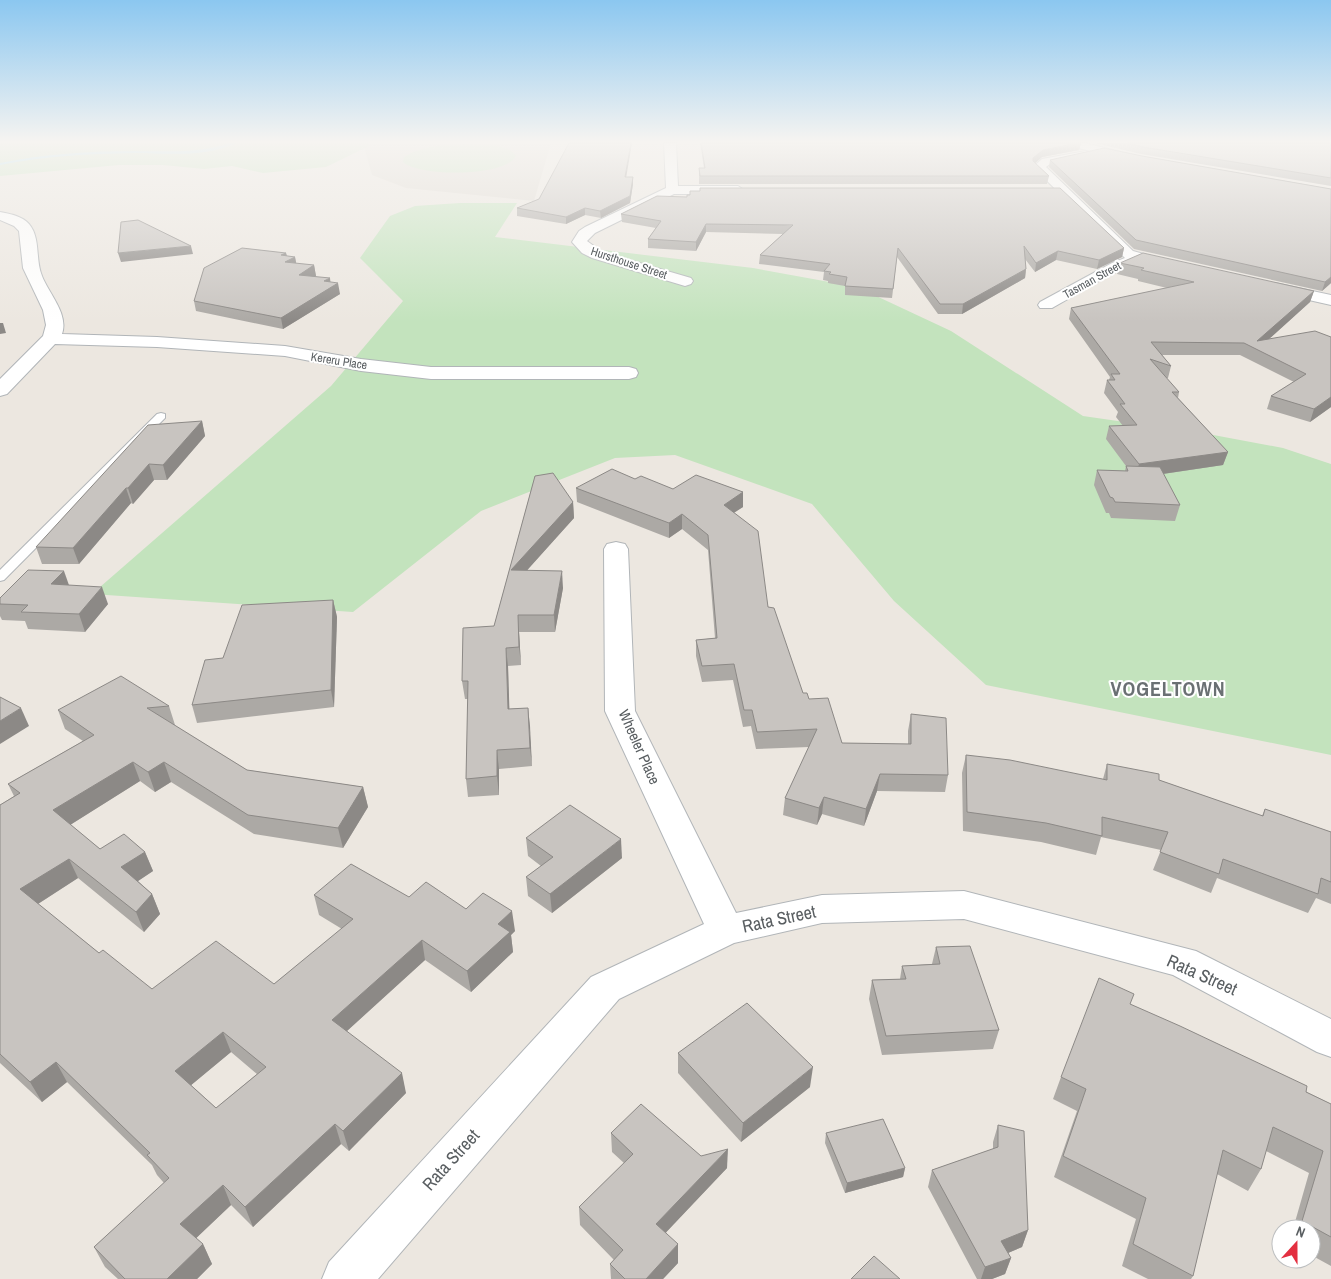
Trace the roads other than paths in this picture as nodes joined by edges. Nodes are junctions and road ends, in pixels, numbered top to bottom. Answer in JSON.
{"nodes":[{"id":1,"x":646,"y":203,"type":"edge"},
{"id":2,"x":1075,"y":203,"type":"edge"},
{"id":3,"x":0,"y":216,"type":"edge"},
{"id":4,"x":1138,"y":258,"type":"junction"},
{"id":5,"x":1187,"y":269,"type":"edge"},
{"id":6,"x":685,"y":281,"type":"dead end"},
{"id":7,"x":1264,"y":285,"type":"edge"},
{"id":8,"x":1331,"y":300,"type":"edge"},
{"id":9,"x":1046,"y":305,"type":"dead end"},
{"id":10,"x":50,"y":339,"type":"junction"},
{"id":11,"x":629,"y":373,"type":"dead end"},
{"id":12,"x":0,"y":390,"type":"edge"},
{"id":13,"x":160,"y":416,"type":"dead end"},
{"id":14,"x":616,"y":549,"type":"dead end"},
{"id":15,"x":0,"y":577,"type":"edge"},
{"id":16,"x":726,"y":930,"type":"junction"},
{"id":17,"x":1331,"y":1039,"type":"edge"},
{"id":18,"x":346,"y":1279,"type":"edge"}],
"edges":[{"from":1,"to":6,"type":"street","name":"Hursthouse Street"},
{"from":2,"to":4,"type":"street"},
{"from":3,"to":10,"type":"street"},
{"from":4,"to":5,"type":"street"},
{"from":4,"to":9,"type":"street","name":"Tasman Street"},
{"from":7,"to":8,"type":"street"},
{"from":10,"to":11,"type":"street","name":"Kereru Place"},
{"from":10,"to":12,"type":"street"},
{"from":13,"to":15,"type":"lane"},
{"from":14,"to":16,"type":"street","name":"Wheeler Place"},
{"from":16,"to":17,"type":"street","name":"Rata Street"},
{"from":16,"to":18,"type":"street","name":"Rata Street"}]}
